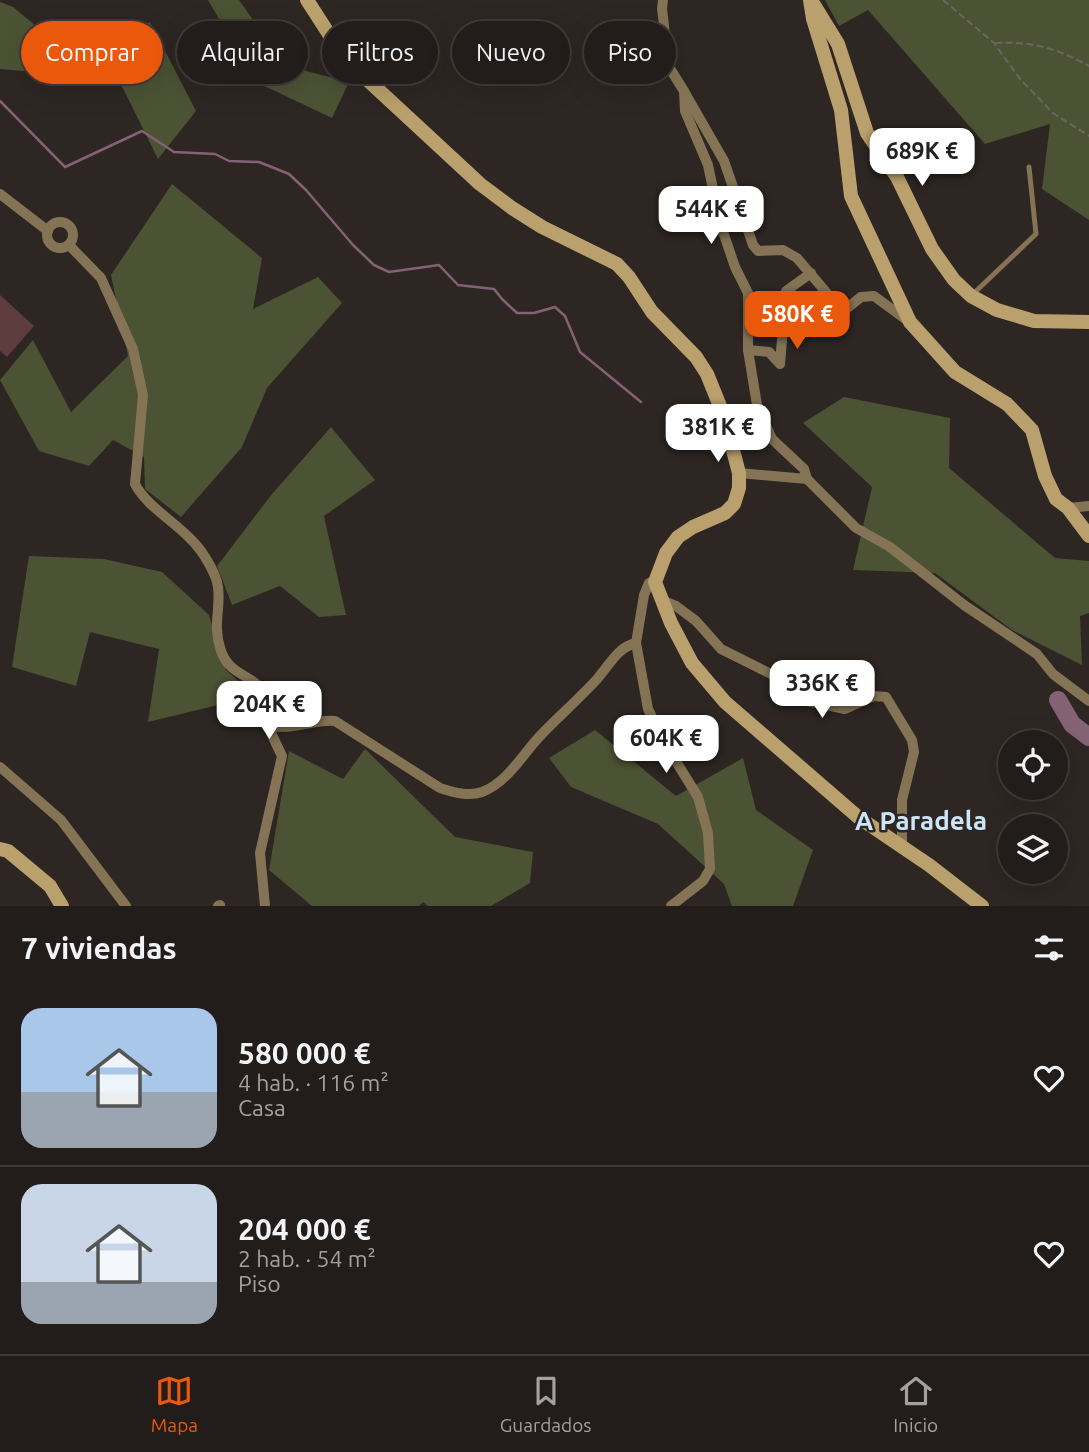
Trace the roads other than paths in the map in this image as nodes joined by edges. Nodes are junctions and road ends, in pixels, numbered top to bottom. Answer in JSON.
{"nodes":[{"id":1,"x":307,"y":0,"type":"edge"},
{"id":2,"x":663,"y":0,"type":"edge"},
{"id":3,"x":811,"y":0,"type":"edge"},
{"id":4,"x":684,"y":91,"type":"junction"},
{"id":5,"x":1029,"y":167,"type":"dead end"},
{"id":6,"x":0,"y":194,"type":"edge"},
{"id":7,"x":48,"y":231,"type":"junction"},
{"id":8,"x":68,"y":245,"type":"junction"},
{"id":9,"x":811,"y":273,"type":"junction"},
{"id":10,"x":971,"y":296,"type":"junction"},
{"id":11,"x":911,"y":322,"type":"junction"},
{"id":12,"x":1089,"y":322,"type":"edge"},
{"id":13,"x":748,"y":351,"type":"junction"},
{"id":14,"x":739,"y":473,"type":"junction"},
{"id":15,"x":807,"y":479,"type":"junction"},
{"id":16,"x":1089,"y":506,"type":"edge"},
{"id":17,"x":1068,"y":508,"type":"junction"},
{"id":18,"x":1089,"y":536,"type":"edge"},
{"id":19,"x":655,"y":582,"type":"junction"},
{"id":20,"x":662,"y":600,"type":"junction"},
{"id":21,"x":636,"y":643,"type":"junction"},
{"id":22,"x":1089,"y":701,"type":"edge"},
{"id":23,"x":274,"y":726,"type":"junction"},
{"id":24,"x":0,"y":767,"type":"edge"},
{"id":25,"x":0,"y":849,"type":"edge"},
{"id":26,"x":902,"y":849,"type":"junction"},
{"id":27,"x":62,"y":906,"type":"edge"},
{"id":28,"x":126,"y":906,"type":"edge"},
{"id":29,"x":265,"y":906,"type":"edge"},
{"id":30,"x":671,"y":906,"type":"edge"},
{"id":31,"x":982,"y":906,"type":"edge"}],
"edges":[{"from":1,"to":14,"type":"street"},
{"from":2,"to":4,"type":"street"},
{"from":3,"to":10,"type":"street"},
{"from":3,"to":11,"type":"street"},
{"from":4,"to":9,"type":"street"},
{"from":4,"to":13,"type":"street"},
{"from":5,"to":10,"type":"lane"},
{"from":6,"to":7,"type":"street"},
{"from":7,"to":8,"type":"street"},
{"from":7,"to":8,"type":"street"},
{"from":8,"to":23,"type":"street"},
{"from":9,"to":11,"type":"street"},
{"from":9,"to":13,"type":"street"},
{"from":10,"to":12,"type":"street"},
{"from":11,"to":17,"type":"street"},
{"from":13,"to":15,"type":"street"},
{"from":14,"to":15,"type":"street"},
{"from":14,"to":19,"type":"street"},
{"from":15,"to":22,"type":"street"},
{"from":16,"to":17,"type":"street"},
{"from":17,"to":18,"type":"street"},
{"from":19,"to":20,"type":"street"},
{"from":19,"to":21,"type":"street"},
{"from":20,"to":26,"type":"street"},
{"from":20,"to":26,"type":"street"},
{"from":21,"to":23,"type":"street"},
{"from":21,"to":30,"type":"street"},
{"from":23,"to":29,"type":"street"},
{"from":24,"to":28,"type":"street"},
{"from":25,"to":27,"type":"street"},
{"from":26,"to":31,"type":"street"}]}
